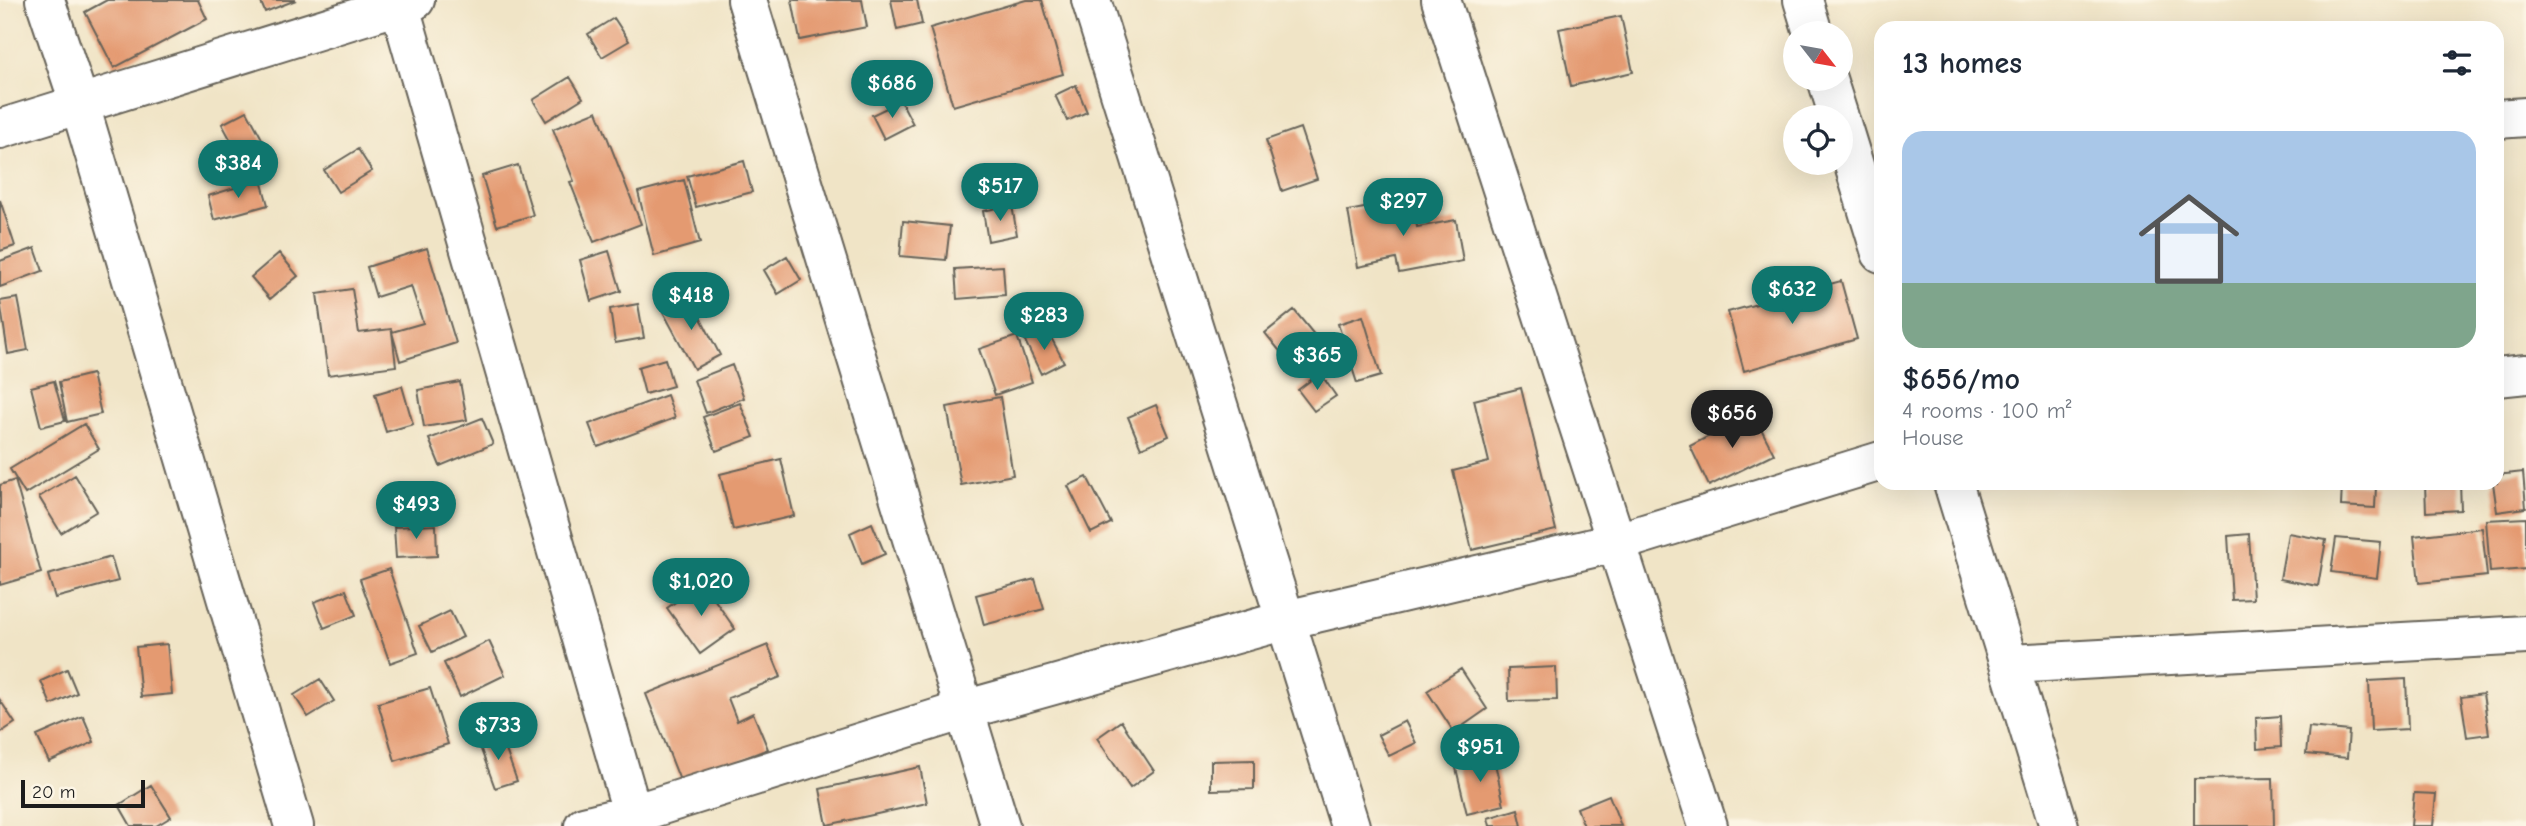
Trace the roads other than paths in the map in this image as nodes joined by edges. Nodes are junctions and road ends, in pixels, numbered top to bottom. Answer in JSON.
{"nodes":[{"id":1,"x":45,"y":0,"type":"edge"},
{"id":2,"x":747,"y":0,"type":"edge"},
{"id":3,"x":1091,"y":0,"type":"edge"},
{"id":4,"x":1441,"y":0,"type":"edge"},
{"id":5,"x":1803,"y":0,"type":"edge"},
{"id":6,"x":404,"y":1,"type":"edge"},
{"id":7,"x":1809,"y":21,"type":"edge"},
{"id":8,"x":80,"y":106,"type":"junction"},
{"id":9,"x":2526,"y":117,"type":"edge"},
{"id":10,"x":2504,"y":119,"type":"edge"},
{"id":11,"x":0,"y":129,"type":"edge"},
{"id":12,"x":1853,"y":143,"type":"edge"},
{"id":13,"x":1869,"y":169,"type":"edge"},
{"id":14,"x":1874,"y":204,"type":"edge"},
{"id":15,"x":2526,"y":374,"type":"edge"},
{"id":16,"x":2504,"y":376,"type":"edge"},
{"id":17,"x":1874,"y":463,"type":"edge"},
{"id":18,"x":1954,"y":490,"type":"edge"},
{"id":19,"x":1618,"y":541,"type":"junction"},
{"id":20,"x":1286,"y":620,"type":"junction"},
{"id":21,"x":2526,"y":635,"type":"edge"},
{"id":22,"x":2010,"y":664,"type":"junction"},
{"id":23,"x":964,"y":710,"type":"junction"},
{"id":24,"x":635,"y":820,"type":"edge"},
{"id":25,"x":294,"y":826,"type":"edge"},
{"id":26,"x":584,"y":826,"type":"edge"},
{"id":27,"x":1000,"y":826,"type":"edge"},
{"id":28,"x":1350,"y":826,"type":"edge"},
{"id":29,"x":1708,"y":826,"type":"edge"},
{"id":30,"x":2059,"y":826,"type":"edge"}],
"edges":[{"from":1,"to":8,"type":"street"},
{"from":2,"to":23,"type":"street"},
{"from":3,"to":20,"type":"street"},
{"from":4,"to":19,"type":"street"},
{"from":5,"to":7,"type":"street"},
{"from":6,"to":8,"type":"street"},
{"from":6,"to":24,"type":"street"},
{"from":8,"to":11,"type":"street"},
{"from":8,"to":25,"type":"street"},
{"from":9,"to":10,"type":"street"},
{"from":12,"to":13,"type":"street"},
{"from":13,"to":14,"type":"street"},
{"from":15,"to":16,"type":"street"},
{"from":17,"to":19,"type":"street"},
{"from":18,"to":22,"type":"street"},
{"from":19,"to":20,"type":"street"},
{"from":19,"to":29,"type":"street"},
{"from":20,"to":23,"type":"street"},
{"from":20,"to":28,"type":"street"},
{"from":21,"to":22,"type":"street"},
{"from":22,"to":30,"type":"street"},
{"from":23,"to":24,"type":"street"},
{"from":23,"to":27,"type":"street"},
{"from":24,"to":26,"type":"street"}]}
